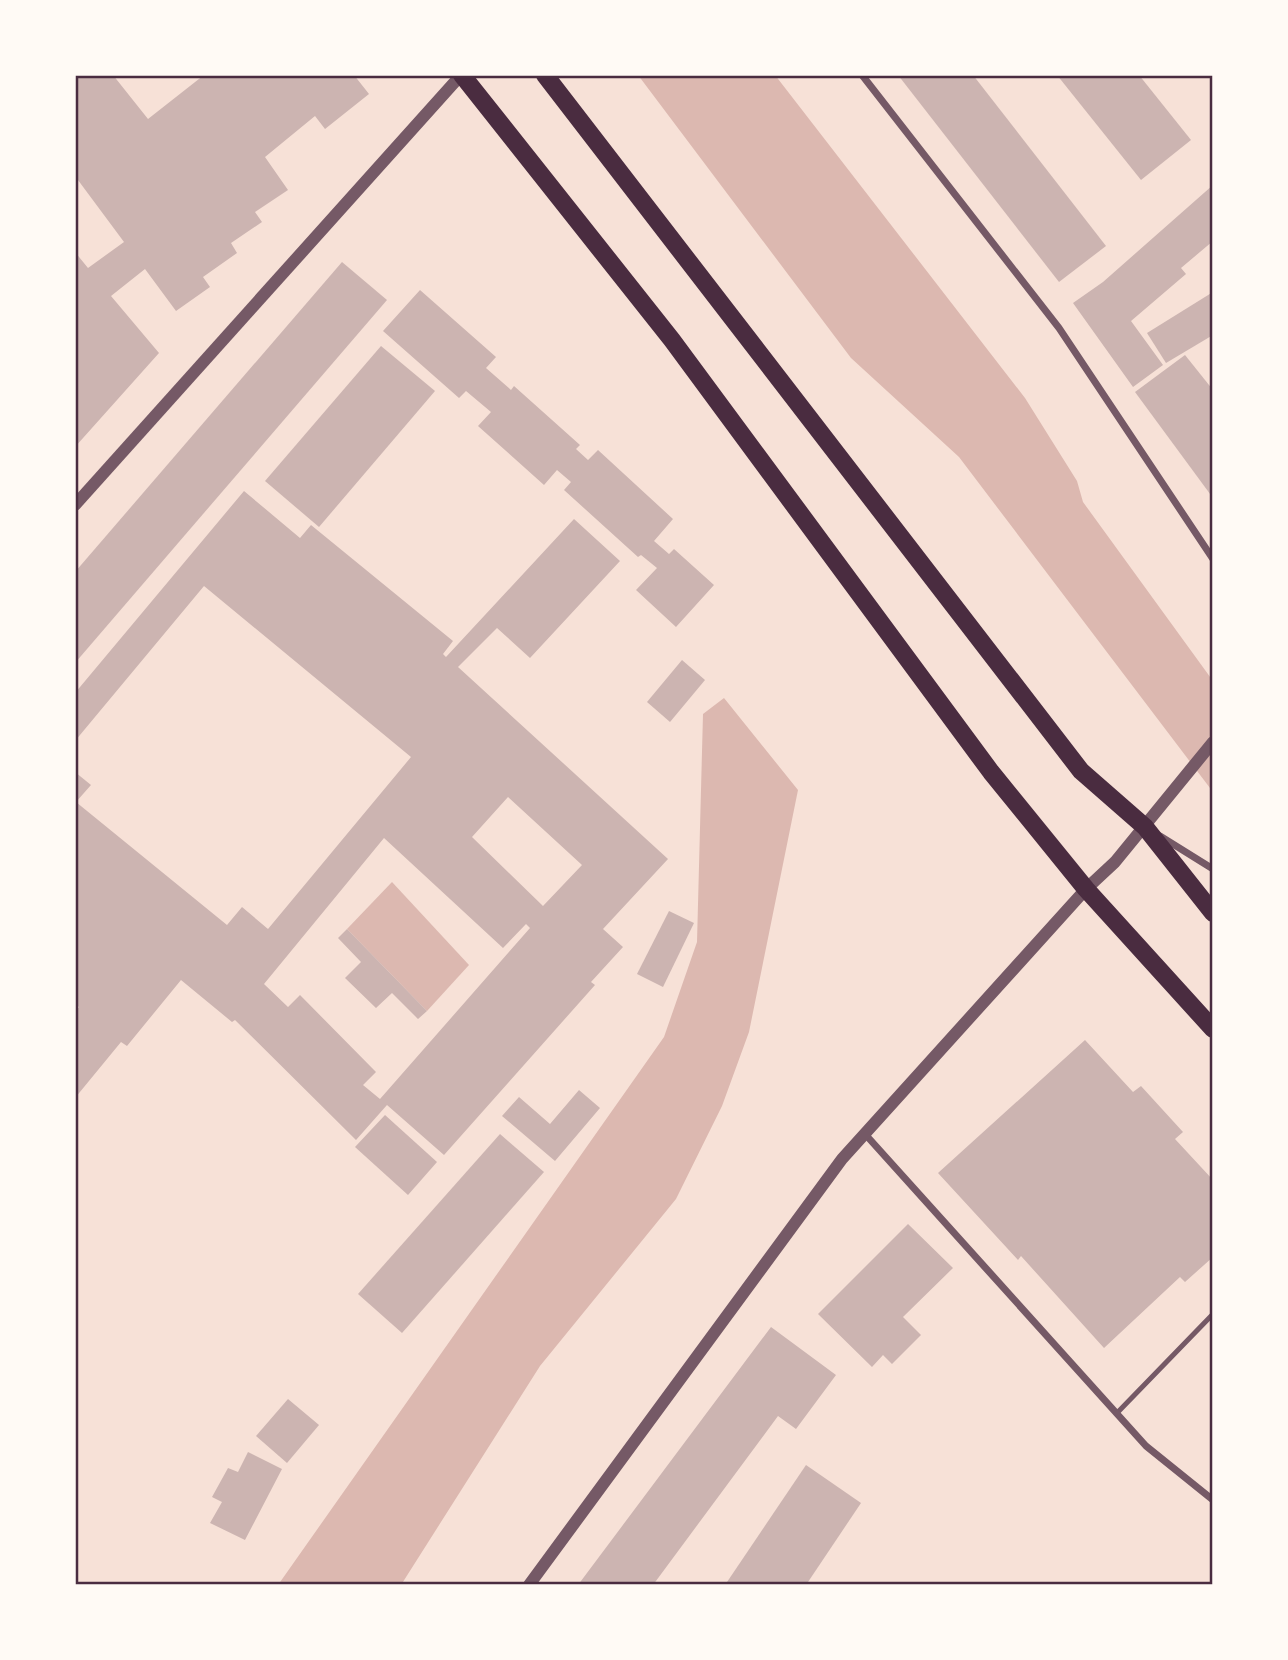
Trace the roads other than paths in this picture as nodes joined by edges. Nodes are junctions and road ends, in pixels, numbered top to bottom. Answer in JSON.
{"nodes":[{"id":1,"x":461,"y":75,"type":"edge"},
{"id":2,"x":545,"y":75,"type":"edge"},
{"id":3,"x":862,"y":75,"type":"edge"},
{"id":4,"x":75,"y":505,"type":"edge"},
{"id":5,"x":1213,"y":559,"type":"edge"},
{"id":6,"x":1213,"y":741,"type":"edge"},
{"id":7,"x":1145,"y":827,"type":"junction"},
{"id":8,"x":1213,"y":869,"type":"edge"},
{"id":9,"x":1086,"y":889,"type":"junction"},
{"id":10,"x":1213,"y":913,"type":"edge"},
{"id":11,"x":1213,"y":1029,"type":"edge"},
{"id":12,"x":865,"y":1134,"type":"junction"},
{"id":13,"x":1213,"y":1314,"type":"edge"},
{"id":14,"x":1117,"y":1413,"type":"junction"},
{"id":15,"x":1213,"y":1500,"type":"edge"},
{"id":16,"x":529,"y":1585,"type":"edge"}],
"edges":[{"from":1,"to":4,"type":"street"},
{"from":1,"to":9,"type":"main road"},
{"from":2,"to":7,"type":"main road"},
{"from":3,"to":5,"type":"street"},
{"from":6,"to":7,"type":"street"},
{"from":7,"to":8,"type":"street"},
{"from":7,"to":9,"type":"street"},
{"from":7,"to":10,"type":"main road"},
{"from":9,"to":11,"type":"main road"},
{"from":9,"to":12,"type":"street"},
{"from":12,"to":14,"type":"street"},
{"from":12,"to":16,"type":"street"},
{"from":13,"to":14,"type":"lane"},
{"from":14,"to":15,"type":"street"}]}
